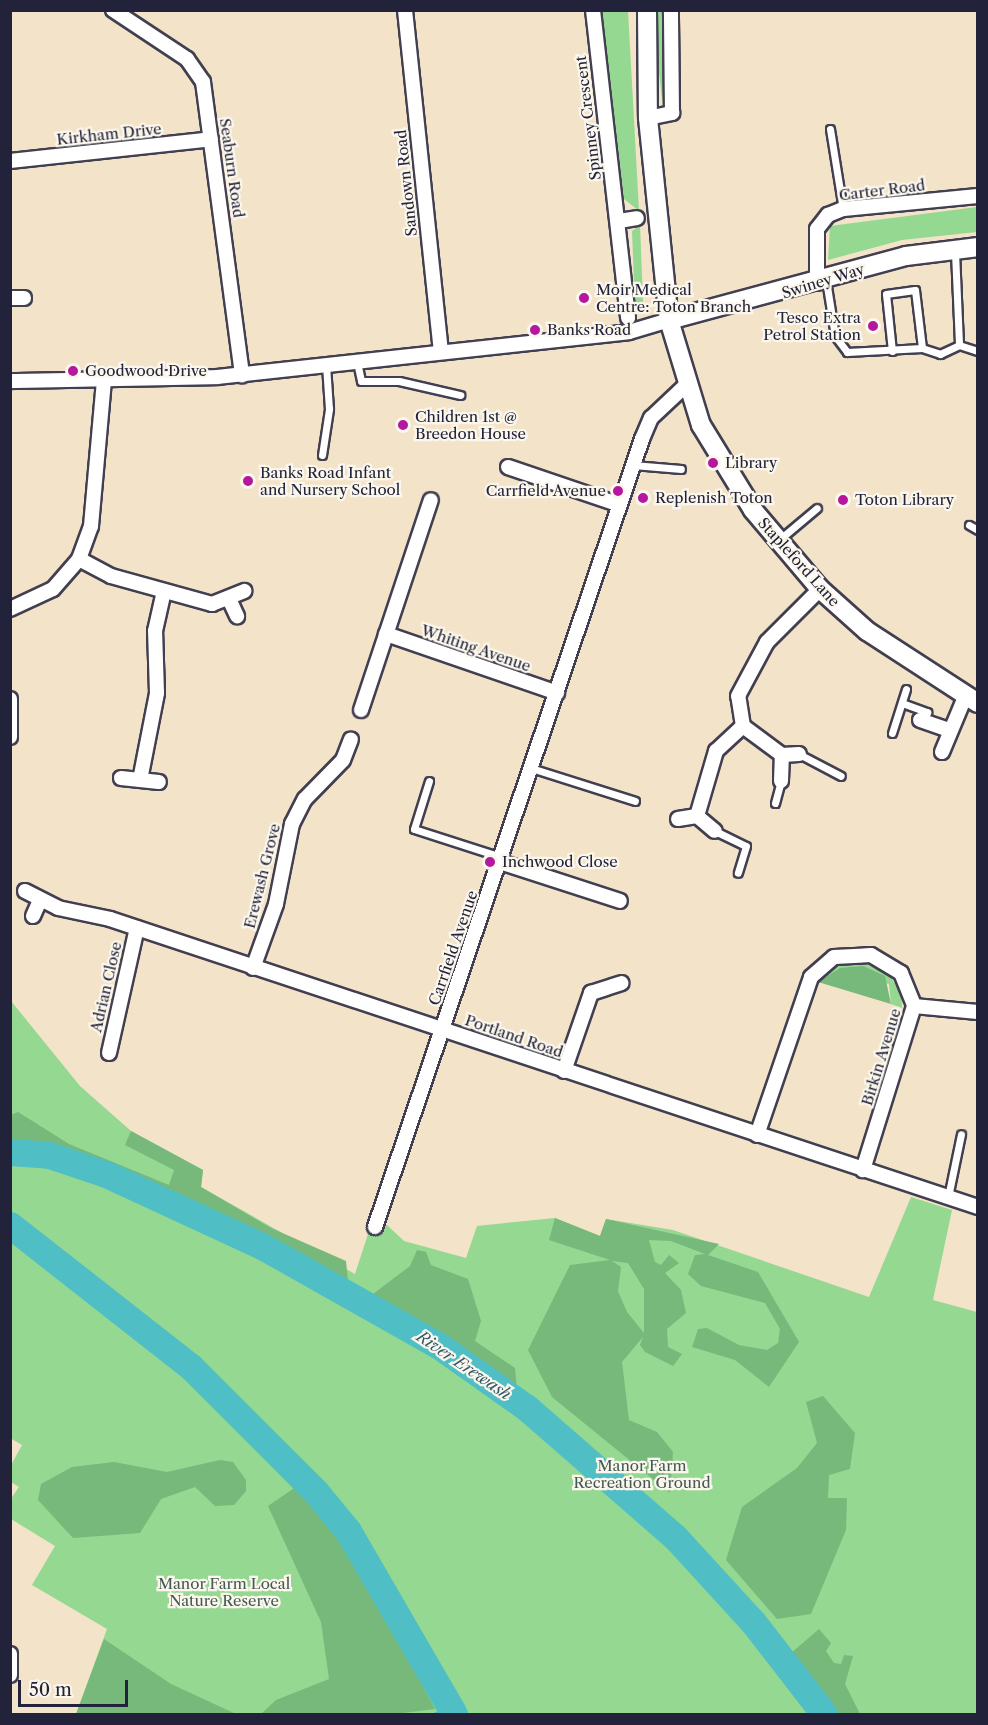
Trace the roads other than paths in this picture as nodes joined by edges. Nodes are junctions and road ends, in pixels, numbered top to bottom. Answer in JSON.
{"nodes":[{"id":1,"x":113,"y":10,"type":"edge"},
{"id":2,"x":405,"y":10,"type":"edge"},
{"id":3,"x":593,"y":10,"type":"edge"},
{"id":4,"x":647,"y":10,"type":"edge"},
{"id":5,"x":671,"y":10,"type":"edge"},
{"id":6,"x":648,"y":118,"type":"junction"},
{"id":7,"x":830,"y":129,"type":"dead end"},
{"id":8,"x":211,"y":139,"type":"junction"},
{"id":9,"x":10,"y":161,"type":"edge"},
{"id":10,"x":978,"y":196,"type":"edge"},
{"id":11,"x":843,"y":209,"type":"junction"},
{"id":12,"x":637,"y":218,"type":"dead end"},
{"id":13,"x":619,"y":221,"type":"junction"},
{"id":14,"x":978,"y":247,"type":"edge"},
{"id":15,"x":955,"y":250,"type":"junction"},
{"id":16,"x":821,"y":282,"type":"junction"},
{"id":17,"x":628,"y":318,"type":"dead end"},
{"id":18,"x":669,"y":320,"type":"junction"},
{"id":19,"x":959,"y":345,"type":"junction"},
{"id":20,"x":922,"y":348,"type":"junction"},
{"id":21,"x":892,"y":351,"type":"junction"},
{"id":22,"x":978,"y":351,"type":"edge"},
{"id":23,"x":441,"y":352,"type":"junction"},
{"id":24,"x":357,"y":362,"type":"junction"},
{"id":25,"x":326,"y":365,"type":"junction"},
{"id":26,"x":242,"y":375,"type":"junction"},
{"id":27,"x":104,"y":380,"type":"junction"},
{"id":28,"x":10,"y":381,"type":"edge"},
{"id":29,"x":686,"y":386,"type":"junction"},
{"id":30,"x":460,"y":395,"type":"dead end"},
{"id":31,"x":322,"y":455,"type":"dead end"},
{"id":32,"x":633,"y":465,"type":"junction"},
{"id":33,"x":508,"y":467,"type":"dead end"},
{"id":34,"x":681,"y":469,"type":"dead end"},
{"id":35,"x":431,"y":500,"type":"dead end"},
{"id":36,"x":620,"y":505,"type":"junction"},
{"id":37,"x":817,"y":508,"type":"dead end"},
{"id":38,"x":969,"y":525,"type":"dead end"},
{"id":39,"x":978,"y":530,"type":"edge"},
{"id":40,"x":777,"y":541,"type":"junction"},
{"id":41,"x":80,"y":559,"type":"junction"},
{"id":42,"x":820,"y":589,"type":"junction"},
{"id":43,"x":164,"y":591,"type":"junction"},
{"id":44,"x":244,"y":591,"type":"dead end"},
{"id":45,"x":230,"y":602,"type":"junction"},
{"id":46,"x":10,"y":609,"type":"edge"},
{"id":47,"x":237,"y":616,"type":"dead end"},
{"id":48,"x":386,"y":634,"type":"junction"},
{"id":49,"x":906,"y":689,"type":"dead end"},
{"id":50,"x":556,"y":693,"type":"junction"},
{"id":51,"x":10,"y":699,"type":"edge"},
{"id":52,"x":971,"y":700,"type":"edge"},
{"id":53,"x":902,"y":703,"type":"junction"},
{"id":54,"x":361,"y":710,"type":"dead end"},
{"id":55,"x":922,"y":721,"type":"joint"},
{"id":56,"x":743,"y":726,"type":"junction"},
{"id":57,"x":949,"y":730,"type":"junction"},
{"id":58,"x":892,"y":733,"type":"dead end"},
{"id":59,"x":10,"y":737,"type":"edge"},
{"id":60,"x":351,"y":739,"type":"dead end"},
{"id":61,"x":942,"y":752,"type":"dead end"},
{"id":62,"x":799,"y":754,"type":"joint"},
{"id":63,"x":782,"y":755,"type":"junction"},
{"id":64,"x":531,"y":768,"type":"junction"},
{"id":65,"x":841,"y":776,"type":"dead end"},
{"id":66,"x":121,"y":778,"type":"dead end"},
{"id":67,"x":140,"y":780,"type":"junction"},
{"id":68,"x":429,"y":781,"type":"dead end"},
{"id":69,"x":781,"y":781,"type":"joint"},
{"id":70,"x":159,"y":782,"type":"dead end"},
{"id":71,"x":635,"y":801,"type":"dead end"},
{"id":72,"x":775,"y":803,"type":"dead end"},
{"id":73,"x":697,"y":816,"type":"junction"},
{"id":74,"x":678,"y":819,"type":"dead end"},
{"id":75,"x":715,"y":831,"type":"joint"},
{"id":76,"x":500,"y":859,"type":"junction"},
{"id":77,"x":738,"y":873,"type":"dead end"},
{"id":78,"x":611,"y":882,"type":"dead end"},
{"id":79,"x":25,"y":891,"type":"dead end"},
{"id":80,"x":40,"y":900,"type":"junction"},
{"id":81,"x":33,"y":916,"type":"dead end"},
{"id":82,"x":137,"y":928,"type":"junction"},
{"id":83,"x":253,"y":968,"type":"junction"},
{"id":84,"x":621,"y":983,"type":"dead end"},
{"id":85,"x":914,"y":1006,"type":"junction"},
{"id":86,"x":978,"y":1012,"type":"edge"},
{"id":87,"x":443,"y":1029,"type":"junction"},
{"id":88,"x":109,"y":1053,"type":"dead end"},
{"id":89,"x":564,"y":1071,"type":"junction"},
{"id":90,"x":962,"y":1134,"type":"dead end"},
{"id":91,"x":757,"y":1135,"type":"junction"},
{"id":92,"x":863,"y":1170,"type":"junction"},
{"id":93,"x":948,"y":1197,"type":"junction"},
{"id":94,"x":978,"y":1206,"type":"edge"},
{"id":95,"x":375,"y":1227,"type":"dead end"},
{"id":96,"x":10,"y":1654,"type":"edge"},
{"id":97,"x":10,"y":1675,"type":"edge"}],
"edges":[{"from":1,"to":8,"type":"street","name":"Seaburn Road"},
{"from":2,"to":23,"type":"street","name":"Sandown Road"},
{"from":3,"to":13,"type":"street","name":"Spinney Crescent"},
{"from":4,"to":6,"type":"main road","name":"Stapleford Lane"},
{"from":5,"to":6,"type":"street"},
{"from":6,"to":18,"type":"main road","name":"Stapleford Lane"},
{"from":7,"to":11,"type":"lane"},
{"from":8,"to":9,"type":"street","name":"Kirkham Drive"},
{"from":8,"to":26,"type":"street","name":"Seaburn Road"},
{"from":10,"to":11,"type":"street","name":"Carter Road"},
{"from":11,"to":16,"type":"street","name":"Carter Road"},
{"from":12,"to":13,"type":"street"},
{"from":13,"to":17,"type":"street","name":"Spinney Crescent"},
{"from":14,"to":15,"type":"main road","name":"Swiney Way"},
{"from":15,"to":16,"type":"main road","name":"Swiney Way"},
{"from":15,"to":19,"type":"lane"},
{"from":16,"to":18,"type":"main road","name":"Swiney Way"},
{"from":16,"to":21,"type":"lane"},
{"from":18,"to":23,"type":"street"},
{"from":18,"to":29,"type":"main road","name":"Stapleford Lane"},
{"from":19,"to":20,"type":"lane"},
{"from":19,"to":22,"type":"lane"},
{"from":20,"to":21,"type":"lane"},
{"from":20,"to":21,"type":"lane"},
{"from":23,"to":24,"type":"street"},
{"from":24,"to":25,"type":"street"},
{"from":24,"to":30,"type":"lane"},
{"from":25,"to":26,"type":"street"},
{"from":25,"to":31,"type":"lane"},
{"from":26,"to":27,"type":"street"},
{"from":27,"to":28,"type":"street"},
{"from":27,"to":41,"type":"street"},
{"from":29,"to":32,"type":"street","name":"Carrfield Avenue"},
{"from":29,"to":40,"type":"main road","name":"Stapleford Lane"},
{"from":32,"to":34,"type":"lane"},
{"from":32,"to":36,"type":"street","name":"Carrfield Avenue"},
{"from":33,"to":36,"type":"street"},
{"from":35,"to":48,"type":"street"},
{"from":36,"to":50,"type":"street","name":"Carrfield Avenue"},
{"from":37,"to":40,"type":"lane"},
{"from":38,"to":39,"type":"lane"},
{"from":40,"to":42,"type":"main road","name":"Stapleford Lane"},
{"from":41,"to":43,"type":"street"},
{"from":41,"to":46,"type":"street"},
{"from":42,"to":52,"type":"main road","name":"Stapleford Lane"},
{"from":42,"to":56,"type":"street"},
{"from":43,"to":45,"type":"street"},
{"from":43,"to":67,"type":"street"},
{"from":44,"to":45,"type":"street"},
{"from":45,"to":47,"type":"street"},
{"from":48,"to":50,"type":"street","name":"Whiting Avenue"},
{"from":48,"to":54,"type":"street"},
{"from":49,"to":53,"type":"lane"},
{"from":50,"to":64,"type":"street","name":"Carrfield Avenue"},
{"from":51,"to":59,"type":"street"},
{"from":52,"to":57,"type":"street"},
{"from":53,"to":55,"type":"lane"},
{"from":53,"to":58,"type":"lane"},
{"from":55,"to":57,"type":"street"},
{"from":56,"to":63,"type":"street"},
{"from":56,"to":73,"type":"street"},
{"from":57,"to":61,"type":"street"},
{"from":60,"to":83,"type":"street","name":"Erewash Grove"},
{"from":62,"to":63,"type":"street"},
{"from":62,"to":65,"type":"lane"},
{"from":63,"to":69,"type":"street"},
{"from":64,"to":71,"type":"lane"},
{"from":64,"to":76,"type":"street","name":"Carrfield Avenue"},
{"from":66,"to":67,"type":"street"},
{"from":67,"to":70,"type":"street"},
{"from":68,"to":76,"type":"lane"},
{"from":69,"to":72,"type":"lane"},
{"from":73,"to":74,"type":"street"},
{"from":73,"to":75,"type":"street"},
{"from":75,"to":77,"type":"lane"},
{"from":76,"to":78,"type":"street"},
{"from":76,"to":87,"type":"street","name":"Carrfield Avenue"},
{"from":79,"to":80,"type":"street","name":"Portland Road"},
{"from":80,"to":81,"type":"street"},
{"from":80,"to":82,"type":"street","name":"Portland Road"},
{"from":82,"to":83,"type":"street","name":"Portland Road"},
{"from":82,"to":88,"type":"street","name":"Adrian Close"},
{"from":83,"to":87,"type":"street","name":"Portland Road"},
{"from":84,"to":89,"type":"street"},
{"from":85,"to":86,"type":"street"},
{"from":85,"to":91,"type":"street","name":"Birkin Avenue"},
{"from":85,"to":92,"type":"street","name":"Birkin Avenue"},
{"from":87,"to":89,"type":"street","name":"Portland Road"},
{"from":87,"to":95,"type":"street","name":"Carrfield Avenue"},
{"from":89,"to":91,"type":"street","name":"Portland Road"},
{"from":90,"to":93,"type":"lane"},
{"from":91,"to":92,"type":"street","name":"Portland Road"},
{"from":92,"to":93,"type":"street","name":"Portland Road"},
{"from":93,"to":94,"type":"street","name":"Portland Road"},
{"from":96,"to":97,"type":"street"}]}
